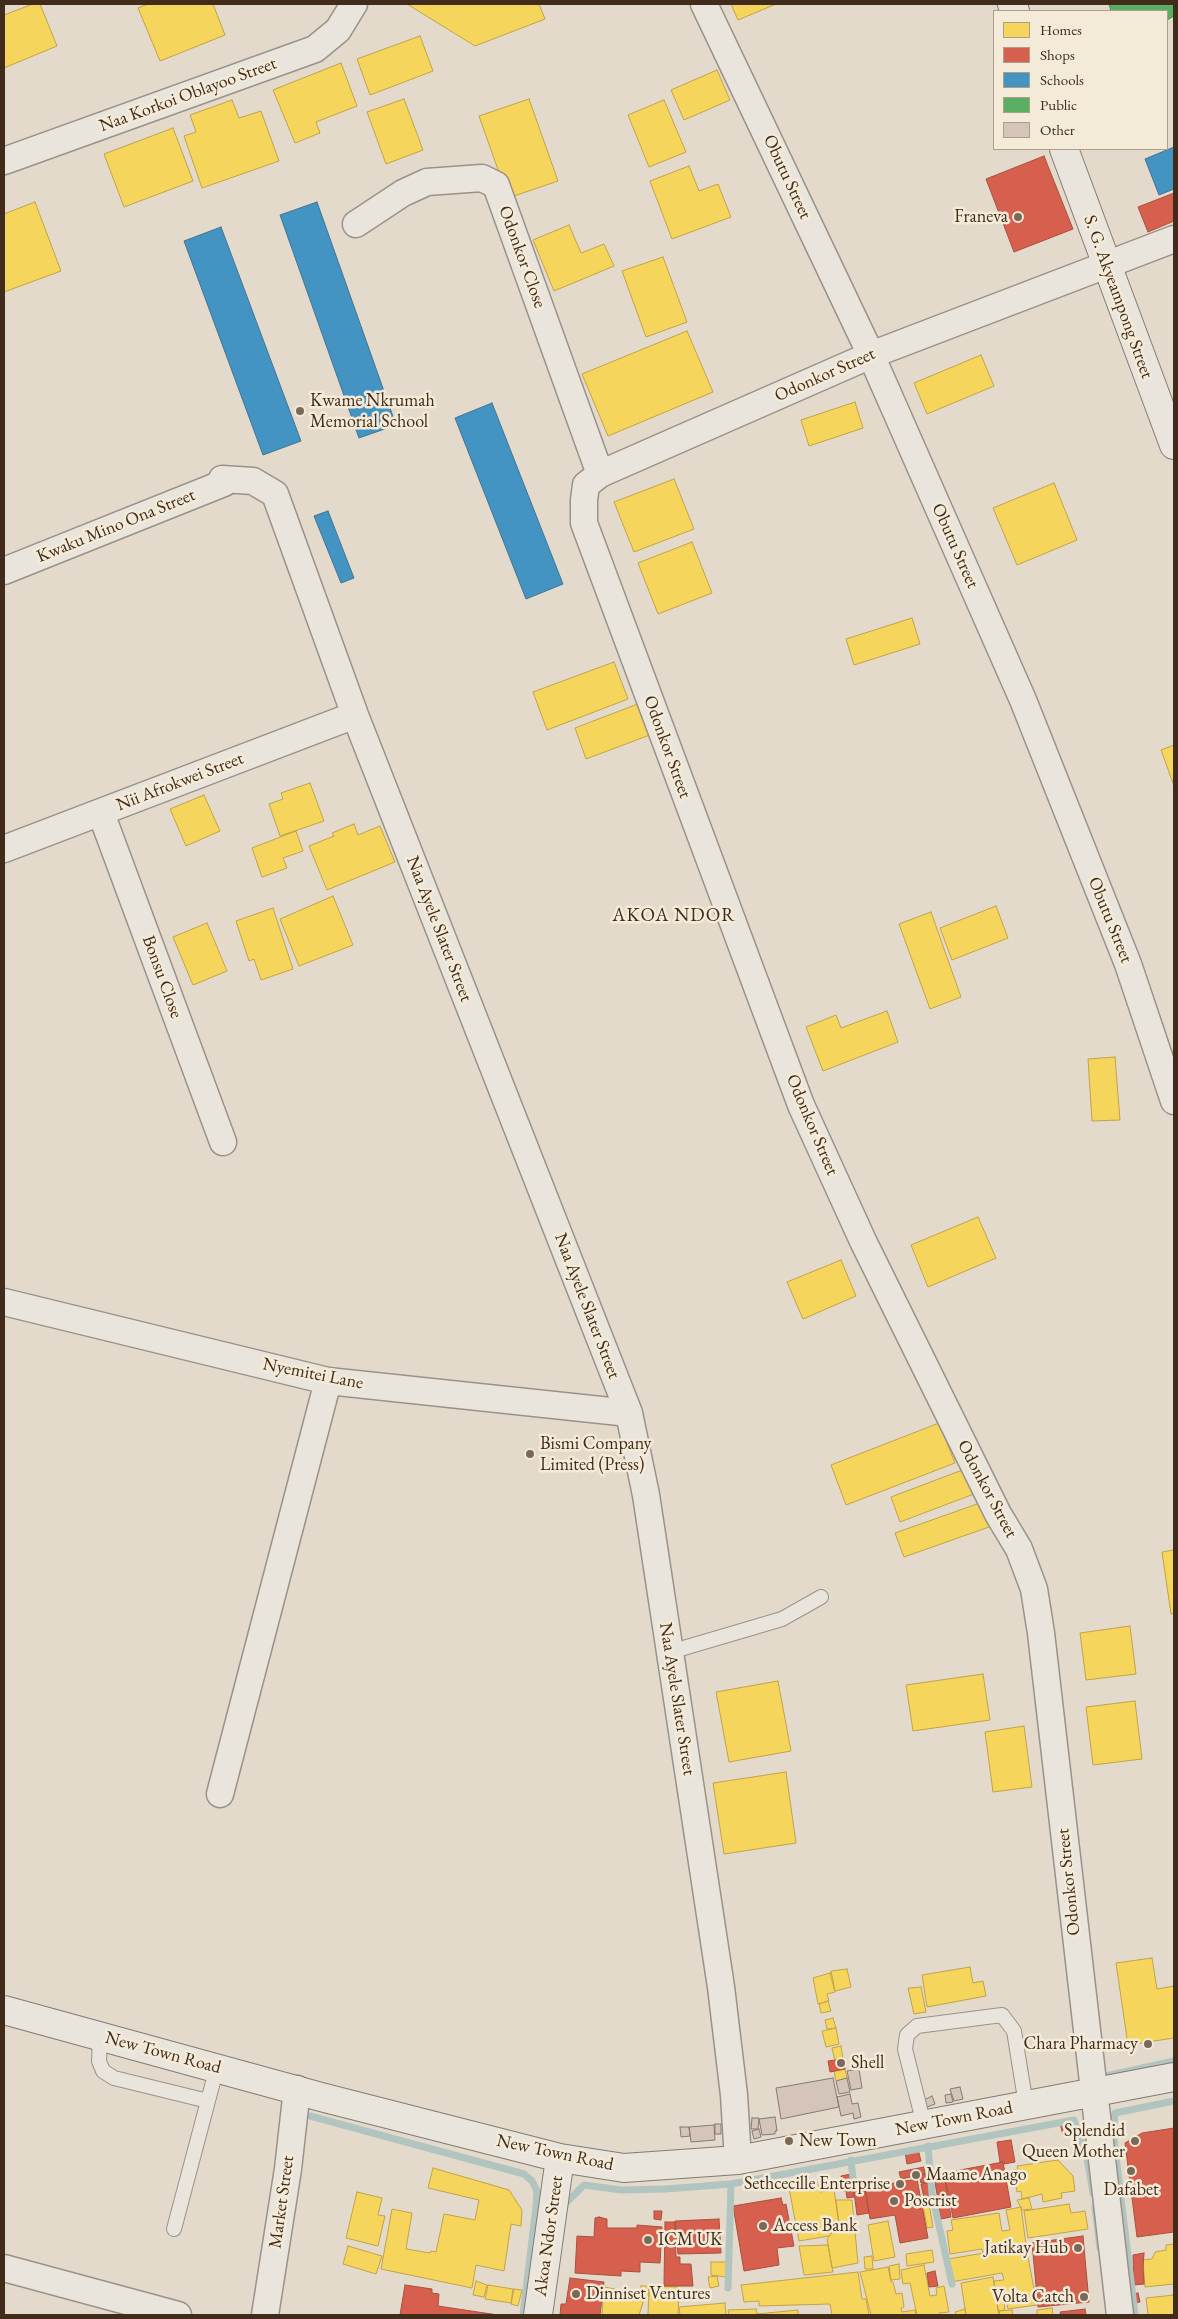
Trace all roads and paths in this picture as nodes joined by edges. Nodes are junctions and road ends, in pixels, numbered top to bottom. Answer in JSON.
{"nodes":[{"id":1,"x":354,"y":4,"type":"edge"},
{"id":2,"x":704,"y":4,"type":"edge"},
{"id":3,"x":1064,"y":150,"type":"edge"},
{"id":4,"x":4,"y":161,"type":"edge"},
{"id":5,"x":356,"y":224,"type":"dead end"},
{"id":6,"x":1174,"y":239,"type":"edge"},
{"id":7,"x":1106,"y":266,"type":"junction"},
{"id":8,"x":870,"y":355,"type":"junction"},
{"id":9,"x":1174,"y":446,"type":"edge"},
{"id":10,"x":600,"y":474,"type":"junction"},
{"id":11,"x":275,"y":494,"type":"joint"},
{"id":12,"x":4,"y":571,"type":"edge"},
{"id":13,"x":355,"y":715,"type":"junction"},
{"id":14,"x":101,"y":813,"type":"junction"},
{"id":15,"x":4,"y":849,"type":"edge"},
{"id":16,"x":1174,"y":1101,"type":"edge"},
{"id":17,"x":223,"y":1142,"type":"dead end"},
{"id":18,"x":4,"y":1302,"type":"edge"},
{"id":19,"x":328,"y":1381,"type":"junction"},
{"id":20,"x":629,"y":1414,"type":"junction"},
{"id":21,"x":821,"y":1597,"type":"dead end"},
{"id":22,"x":670,"y":1652,"type":"junction"},
{"id":23,"x":220,"y":1794,"type":"dead end"},
{"id":24,"x":4,"y":2010,"type":"edge"},
{"id":25,"x":100,"y":2036,"type":"junction"},
{"id":26,"x":217,"y":2067,"type":"junction"},
{"id":27,"x":1174,"y":2077,"type":"edge"},
{"id":28,"x":297,"y":2089,"type":"junction"},
{"id":29,"x":1093,"y":2091,"type":"junction"},
{"id":30,"x":208,"y":2101,"type":"junction"},
{"id":31,"x":1026,"y":2105,"type":"junction"},
{"id":32,"x":924,"y":2125,"type":"junction"},
{"id":33,"x":560,"y":2158,"type":"junction"},
{"id":34,"x":738,"y":2160,"type":"junction"},
{"id":35,"x":174,"y":2230,"type":"dead end"},
{"id":36,"x":4,"y":2268,"type":"edge"},
{"id":37,"x":178,"y":2315,"type":"edge"},
{"id":38,"x":266,"y":2315,"type":"edge"},
{"id":39,"x":538,"y":2315,"type":"edge"},
{"id":40,"x":1120,"y":2315,"type":"edge"}],
"edges":[{"from":1,"to":4,"type":"street","name":"Naa Korkoi Oblayoo Street"},
{"from":2,"to":8,"type":"street","name":"Obutu Street"},
{"from":3,"to":7,"type":"street","name":"S. G. Akyeampong Street"},
{"from":5,"to":10,"type":"street","name":"Odonkor Close"},
{"from":6,"to":7,"type":"street","name":"Odonkor Street"},
{"from":7,"to":8,"type":"street","name":"Odonkor Street"},
{"from":7,"to":9,"type":"street","name":"S. G. Akyeampong Street"},
{"from":8,"to":10,"type":"street","name":"Odonkor Street"},
{"from":8,"to":16,"type":"street","name":"Obutu Street"},
{"from":10,"to":29,"type":"street","name":"Odonkor Street"},
{"from":11,"to":12,"type":"street","name":"Kwaku Mino Ona Street"},
{"from":11,"to":13,"type":"street","name":"Naa Ayele Slater Street"},
{"from":13,"to":14,"type":"street","name":"Nii Afrokwei Street"},
{"from":13,"to":20,"type":"street","name":"Naa Ayele Slater Street"},
{"from":14,"to":15,"type":"street","name":"Nii Afrokwei Street"},
{"from":14,"to":17,"type":"street","name":"Bonsu Close"},
{"from":18,"to":19,"type":"street","name":"Nyemitei Lane"},
{"from":19,"to":20,"type":"street","name":"Nyemitei Lane"},
{"from":19,"to":23,"type":"street"},
{"from":20,"to":22,"type":"street","name":"Naa Ayele Slater Street"},
{"from":21,"to":22,"type":"lane"},
{"from":22,"to":34,"type":"street","name":"Naa Ayele Slater Street"},
{"from":24,"to":25,"type":"street","name":"New Town Road"},
{"from":25,"to":26,"type":"street","name":"New Town Road"},
{"from":25,"to":30,"type":"lane"},
{"from":26,"to":28,"type":"street","name":"New Town Road"},
{"from":26,"to":30,"type":"lane"},
{"from":27,"to":29,"type":"street","name":"New Town Road"},
{"from":28,"to":33,"type":"street","name":"New Town Road"},
{"from":28,"to":38,"type":"street","name":"Market Street"},
{"from":29,"to":31,"type":"street","name":"New Town Road"},
{"from":29,"to":40,"type":"street","name":"Odonkor Street"},
{"from":30,"to":35,"type":"lane"},
{"from":31,"to":32,"type":"street","name":"New Town Road"},
{"from":31,"to":32,"type":"lane"},
{"from":32,"to":34,"type":"street","name":"New Town Road"},
{"from":33,"to":34,"type":"street","name":"New Town Road"},
{"from":33,"to":39,"type":"street","name":"Akoa Ndor Street"},
{"from":36,"to":37,"type":"street"}]}
